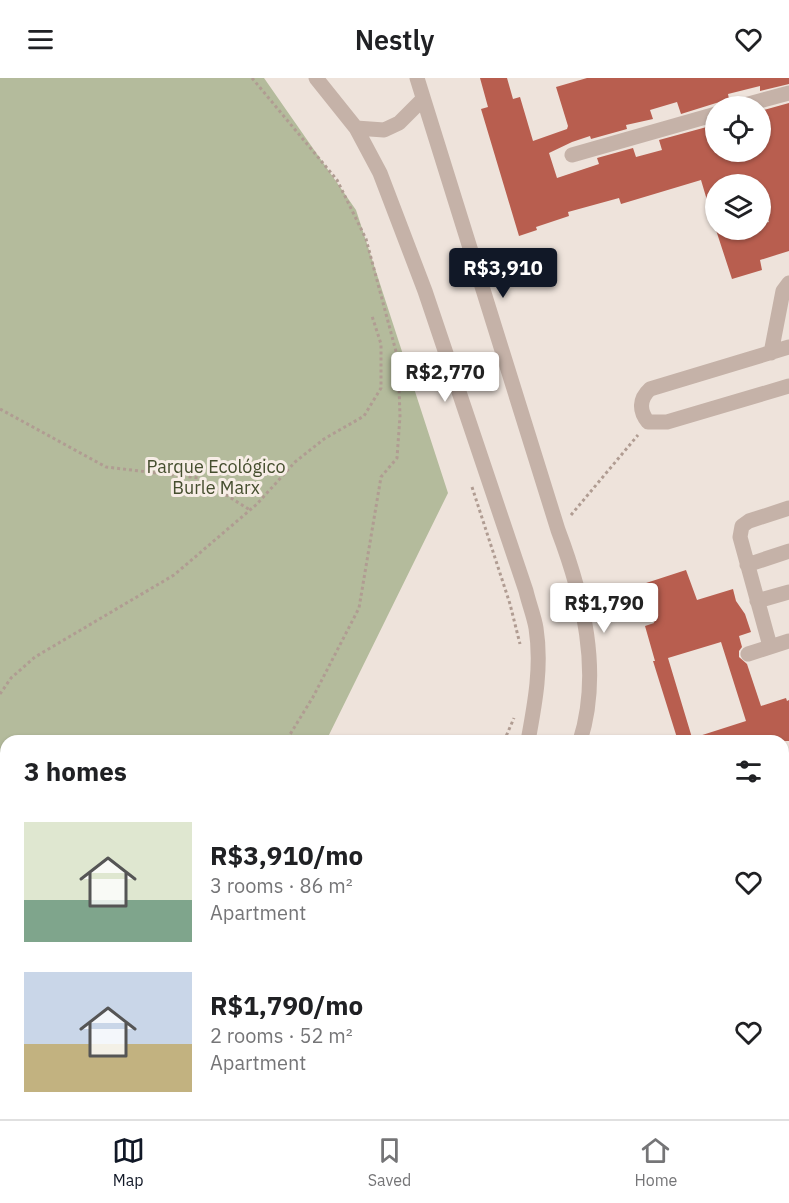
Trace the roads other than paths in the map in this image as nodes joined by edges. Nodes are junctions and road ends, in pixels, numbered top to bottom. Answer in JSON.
{"nodes":[{"id":1,"x":316,"y":78,"type":"edge"},
{"id":2,"x":417,"y":78,"type":"edge"},
{"id":3,"x":789,"y":93,"type":"edge"},
{"id":4,"x":771,"y":98,"type":"edge"},
{"id":5,"x":423,"y":99,"type":"junction"},
{"id":6,"x":705,"y":117,"type":"edge"},
{"id":7,"x":356,"y":128,"type":"junction"},
{"id":8,"x":572,"y":155,"type":"dead end"},
{"id":9,"x":789,"y":283,"type":"edge"},
{"id":10,"x":789,"y":347,"type":"edge"},
{"id":11,"x":771,"y":353,"type":"junction"},
{"id":12,"x":789,"y":386,"type":"edge"},
{"id":13,"x":789,"y":508,"type":"edge"},
{"id":14,"x":789,"y":551,"type":"edge"},
{"id":15,"x":747,"y":565,"type":"junction"},
{"id":16,"x":789,"y":592,"type":"edge"},
{"id":17,"x":757,"y":601,"type":"junction"},
{"id":18,"x":789,"y":641,"type":"edge"},
{"id":19,"x":770,"y":646,"type":"junction"},
{"id":20,"x":748,"y":654,"type":"dead end"},
{"id":21,"x":529,"y":735,"type":"edge"},
{"id":22,"x":582,"y":735,"type":"edge"}],
"edges":[{"from":1,"to":7,"type":"street"},
{"from":2,"to":5,"type":"street"},
{"from":3,"to":4,"type":"street"},
{"from":5,"to":7,"type":"street"},
{"from":5,"to":22,"type":"street"},
{"from":6,"to":8,"type":"street"},
{"from":7,"to":21,"type":"street"},
{"from":9,"to":11,"type":"street"},
{"from":10,"to":11,"type":"street"},
{"from":11,"to":12,"type":"street"},
{"from":13,"to":15,"type":"street"},
{"from":14,"to":15,"type":"street"},
{"from":15,"to":17,"type":"street"},
{"from":16,"to":17,"type":"street"},
{"from":17,"to":19,"type":"street"},
{"from":18,"to":19,"type":"street"},
{"from":19,"to":20,"type":"street"}]}
